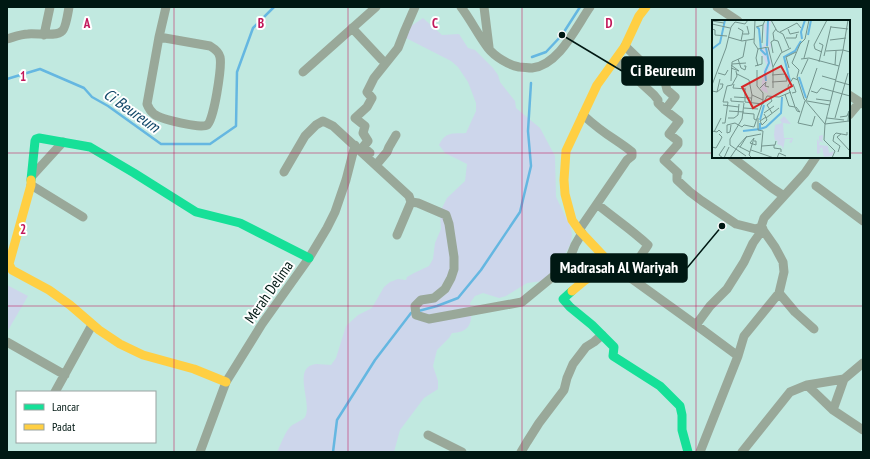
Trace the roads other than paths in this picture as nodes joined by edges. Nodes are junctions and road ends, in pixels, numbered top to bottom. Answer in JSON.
{"nodes":[{"id":1,"x":50,"y":7,"type":"edge"},
{"id":2,"x":69,"y":7,"type":"edge"},
{"id":3,"x":166,"y":7,"type":"edge"},
{"id":4,"x":376,"y":7,"type":"edge"},
{"id":5,"x":415,"y":7,"type":"edge"},
{"id":6,"x":461,"y":7,"type":"edge"},
{"id":7,"x":484,"y":7,"type":"edge"},
{"id":8,"x":590,"y":7,"type":"edge"},
{"id":9,"x":646,"y":7,"type":"edge"},
{"id":10,"x":717,"y":7,"type":"edge"},
{"id":11,"x":736,"y":20,"type":"edge"},
{"id":12,"x":352,"y":28,"type":"junction"},
{"id":13,"x":44,"y":34,"type":"junction"},
{"id":14,"x":159,"y":37,"type":"junction"},
{"id":15,"x":7,"y":39,"type":"edge"},
{"id":16,"x":626,"y":46,"type":"junction"},
{"id":17,"x":489,"y":49,"type":"junction"},
{"id":18,"x":382,"y":60,"type":"dead end"},
{"id":19,"x":616,"y":60,"type":"junction"},
{"id":20,"x":303,"y":72,"type":"dead end"},
{"id":21,"x":850,"y":96,"type":"edge"},
{"id":22,"x":861,"y":103,"type":"edge"},
{"id":23,"x":665,"y":110,"type":"junction"},
{"id":24,"x":850,"y":114,"type":"edge"},
{"id":25,"x":583,"y":115,"type":"junction"},
{"id":26,"x":396,"y":135,"type":"dead end"},
{"id":27,"x":63,"y":142,"type":"junction"},
{"id":28,"x":355,"y":145,"type":"junction"},
{"id":29,"x":733,"y":158,"type":"edge"},
{"id":30,"x":815,"y":158,"type":"edge"},
{"id":31,"x":377,"y":164,"type":"junction"},
{"id":32,"x":284,"y":172,"type":"dead end"},
{"id":33,"x":31,"y":181,"type":"junction"},
{"id":34,"x":816,"y":186,"type":"dead end"},
{"id":35,"x":784,"y":196,"type":"junction"},
{"id":36,"x":411,"y":202,"type":"junction"},
{"id":37,"x":596,"y":204,"type":"junction"},
{"id":38,"x":83,"y":217,"type":"dead end"},
{"id":39,"x":863,"y":221,"type":"edge"},
{"id":40,"x":762,"y":228,"type":"junction"},
{"id":41,"x":580,"y":232,"type":"junction"},
{"id":42,"x":397,"y":235,"type":"dead end"},
{"id":43,"x":309,"y":258,"type":"junction"},
{"id":44,"x":610,"y":263,"type":"junction"},
{"id":45,"x":628,"y":275,"type":"junction"},
{"id":46,"x":779,"y":293,"type":"junction"},
{"id":47,"x":92,"y":325,"type":"junction"},
{"id":48,"x":696,"y":325,"type":"junction"},
{"id":49,"x":814,"y":330,"type":"dead end"},
{"id":50,"x":602,"y":335,"type":"junction"},
{"id":51,"x":7,"y":342,"type":"edge"},
{"id":52,"x":738,"y":356,"type":"junction"},
{"id":53,"x":863,"y":363,"type":"edge"},
{"id":54,"x":65,"y":375,"type":"junction"},
{"id":55,"x":844,"y":379,"type":"junction"},
{"id":56,"x":226,"y":382,"type":"junction"},
{"id":57,"x":807,"y":385,"type":"junction"},
{"id":58,"x":56,"y":391,"type":"edge"},
{"id":59,"x":832,"y":410,"type":"junction"},
{"id":60,"x":863,"y":430,"type":"edge"},
{"id":61,"x":428,"y":435,"type":"dead end"},
{"id":62,"x":200,"y":452,"type":"edge"},
{"id":63,"x":462,"y":452,"type":"edge"},
{"id":64,"x":521,"y":452,"type":"edge"},
{"id":65,"x":688,"y":452,"type":"edge"},
{"id":66,"x":700,"y":452,"type":"edge"},
{"id":67,"x":742,"y":452,"type":"edge"}],
"edges":[{"from":1,"to":13,"type":"street"},
{"from":2,"to":13,"type":"street"},
{"from":3,"to":14,"type":"street"},
{"from":4,"to":12,"type":"street"},
{"from":5,"to":31,"type":"street"},
{"from":6,"to":17,"type":"street"},
{"from":7,"to":17,"type":"street"},
{"from":8,"to":17,"type":"street"},
{"from":9,"to":16,"type":"street"},
{"from":10,"to":11,"type":"street"},
{"from":12,"to":18,"type":"street"},
{"from":12,"to":20,"type":"street"},
{"from":13,"to":15,"type":"street"},
{"from":14,"to":14,"type":"street"},
{"from":16,"to":19,"type":"street"},
{"from":16,"to":23,"type":"street"},
{"from":19,"to":23,"type":"street"},
{"from":19,"to":25,"type":"street"},
{"from":21,"to":22,"type":"street"},
{"from":22,"to":24,"type":"street"},
{"from":23,"to":40,"type":"street"},
{"from":25,"to":37,"type":"street"},
{"from":25,"to":41,"type":"street"},
{"from":26,"to":31,"type":"street"},
{"from":27,"to":33,"type":"street"},
{"from":27,"to":33,"type":"street"},
{"from":27,"to":43,"type":"street"},
{"from":28,"to":31,"type":"street"},
{"from":28,"to":32,"type":"street"},
{"from":28,"to":43,"type":"street","name":"Merah Delima"},
{"from":29,"to":35,"type":"street"},
{"from":30,"to":35,"type":"street"},
{"from":31,"to":36,"type":"street"},
{"from":33,"to":38,"type":"street"},
{"from":33,"to":47,"type":"street"},
{"from":34,"to":39,"type":"street"},
{"from":35,"to":40,"type":"street"},
{"from":36,"to":41,"type":"street"},
{"from":36,"to":42,"type":"street"},
{"from":37,"to":41,"type":"street"},
{"from":37,"to":45,"type":"street"},
{"from":40,"to":46,"type":"street"},
{"from":40,"to":48,"type":"street"},
{"from":41,"to":44,"type":"street"},
{"from":43,"to":56,"type":"street","name":"Merah Delima"},
{"from":44,"to":45,"type":"street"},
{"from":44,"to":50,"type":"street"},
{"from":45,"to":48,"type":"street"},
{"from":46,"to":49,"type":"street"},
{"from":46,"to":52,"type":"street"},
{"from":47,"to":54,"type":"street"},
{"from":47,"to":56,"type":"street"},
{"from":48,"to":52,"type":"street"},
{"from":50,"to":64,"type":"street"},
{"from":50,"to":65,"type":"street"},
{"from":51,"to":54,"type":"street"},
{"from":52,"to":66,"type":"street"},
{"from":53,"to":55,"type":"street"},
{"from":54,"to":58,"type":"street"},
{"from":55,"to":57,"type":"street"},
{"from":55,"to":59,"type":"street"},
{"from":56,"to":62,"type":"street","name":"Merah Delima"},
{"from":57,"to":59,"type":"street"},
{"from":57,"to":67,"type":"street"},
{"from":59,"to":60,"type":"street"},
{"from":61,"to":63,"type":"street"}]}
